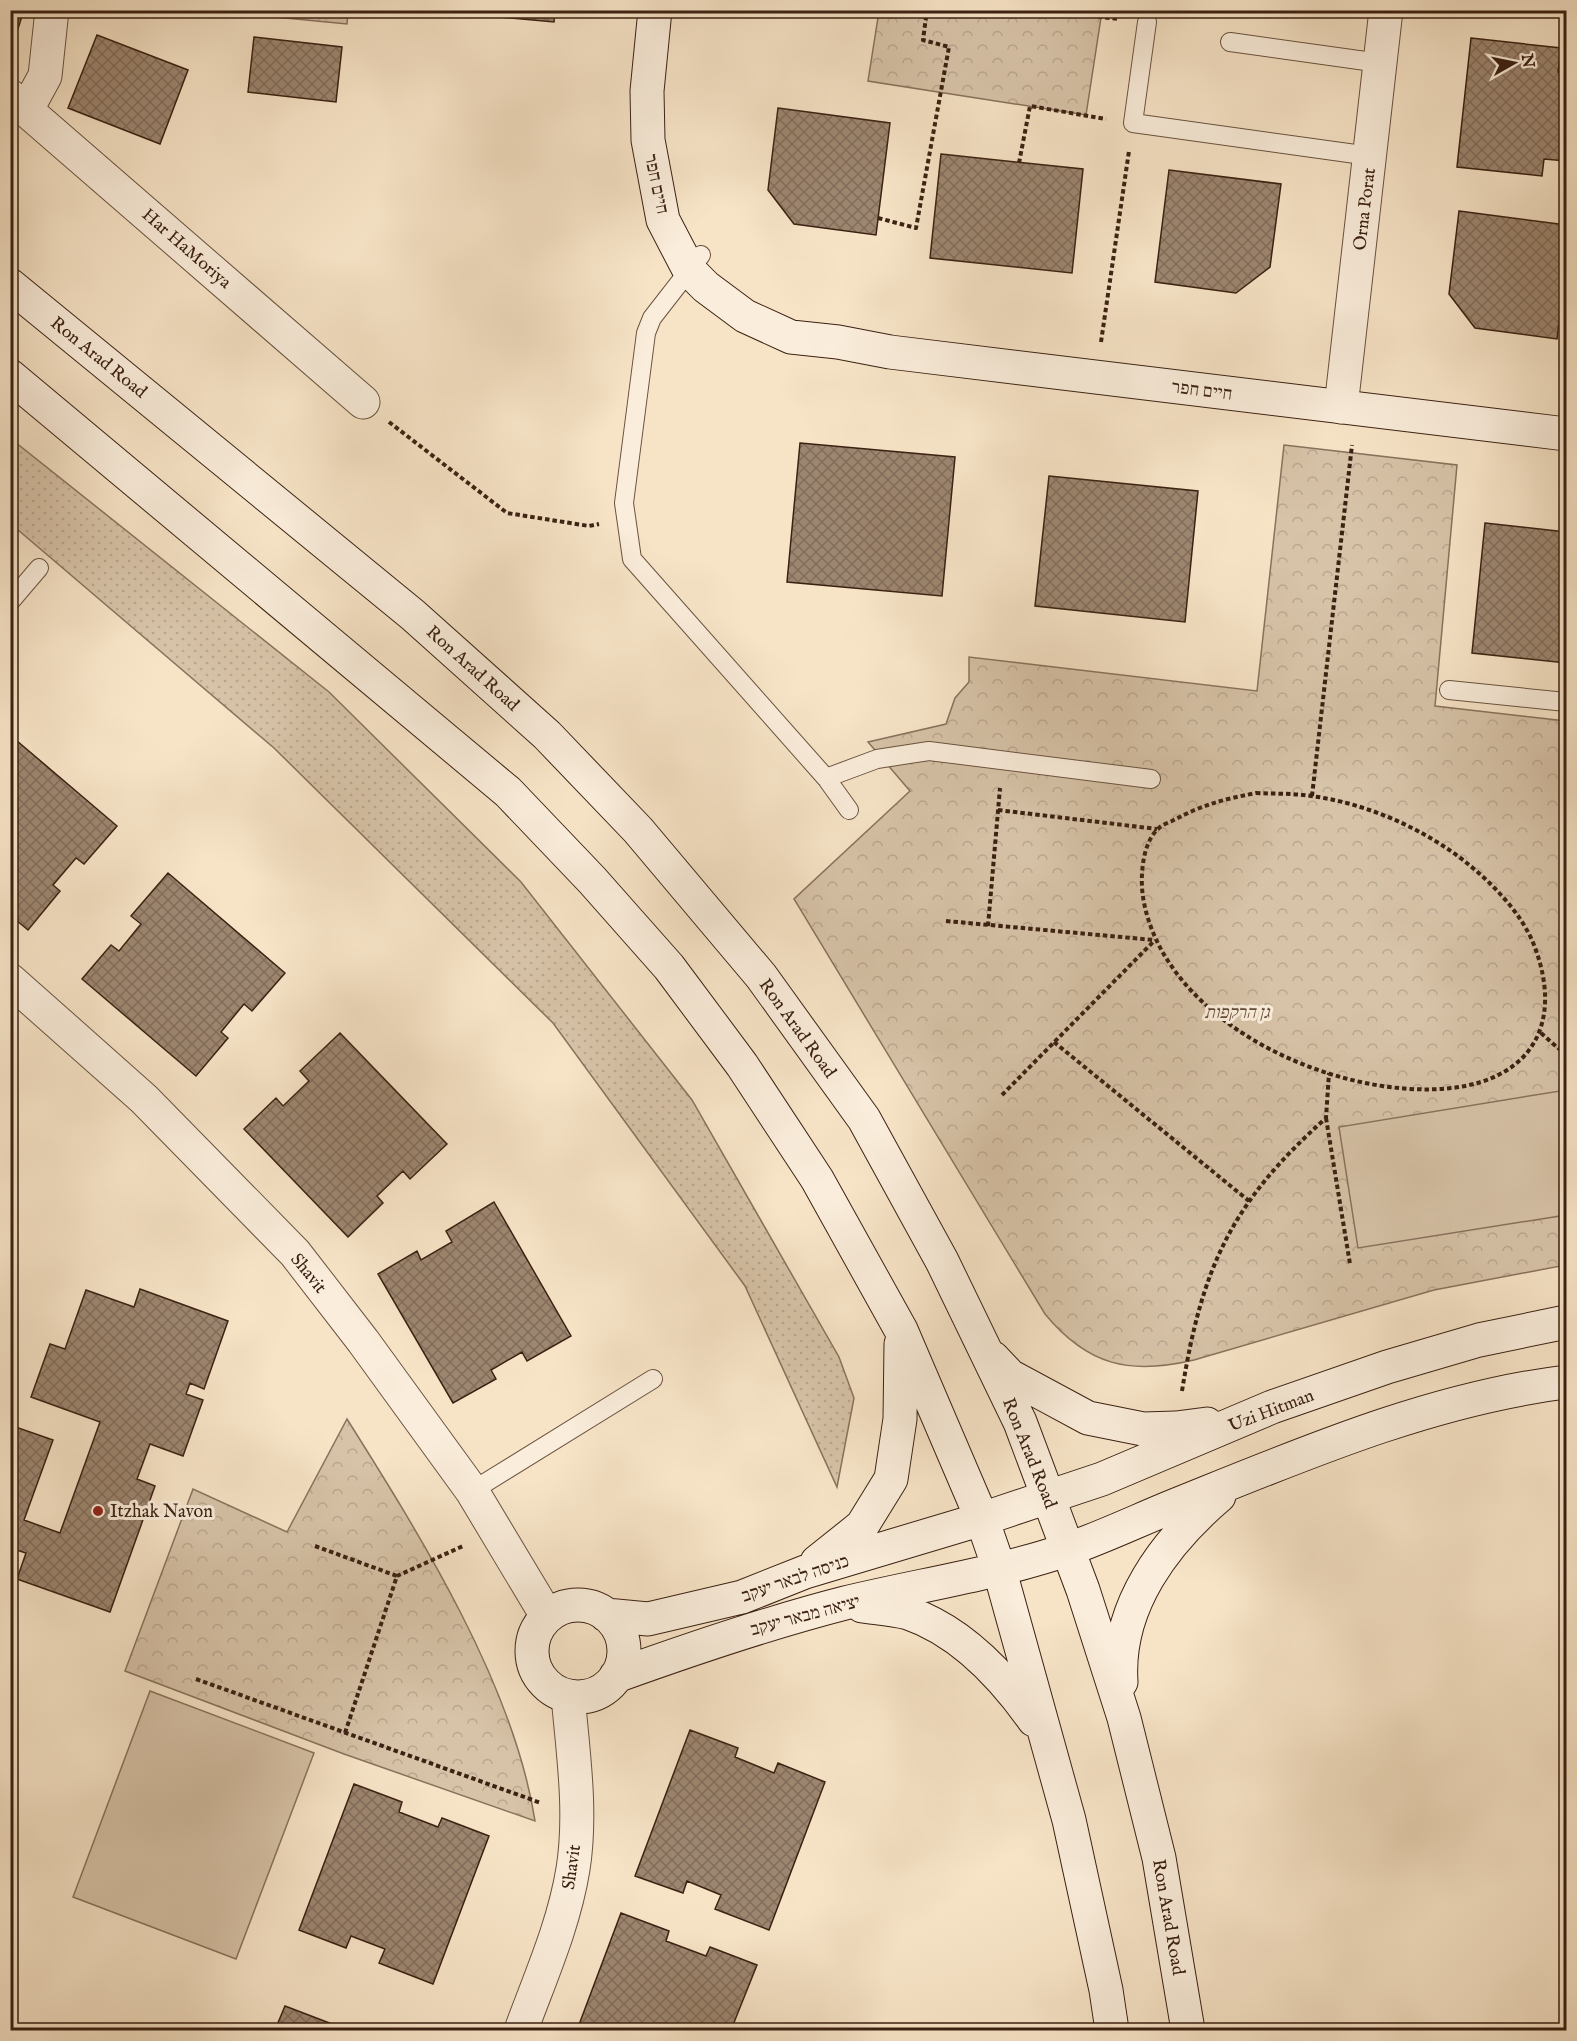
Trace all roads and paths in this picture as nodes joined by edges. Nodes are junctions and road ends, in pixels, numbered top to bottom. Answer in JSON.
{"nodes":[{"id":1,"x":52,"y":10,"type":"edge"},
{"id":2,"x":655,"y":10,"type":"edge"},
{"id":3,"x":927,"y":10,"type":"edge"},
{"id":4,"x":1038,"y":10,"type":"edge"},
{"id":5,"x":1386,"y":10,"type":"edge"},
{"id":6,"x":1147,"y":22,"type":"joint"},
{"id":7,"x":1230,"y":42,"type":"dead end"},
{"id":8,"x":1380,"y":63,"type":"junction"},
{"id":9,"x":19,"y":102,"type":"edge"},
{"id":10,"x":1133,"y":123,"type":"junction"},
{"id":11,"x":1370,"y":156,"type":"junction"},
{"id":12,"x":1019,"y":163,"type":"dead end"},
{"id":13,"x":878,"y":218,"type":"dead end"},
{"id":14,"x":695,"y":262,"type":"junction"},
{"id":15,"x":10,"y":285,"type":"edge"},
{"id":16,"x":10,"y":376,"type":"edge"},
{"id":17,"x":1099,"y":377,"type":"junction"},
{"id":18,"x":363,"y":402,"type":"joint"},
{"id":19,"x":1349,"y":408,"type":"junction"},
{"id":20,"x":1566,"y":434,"type":"edge"},
{"id":21,"x":626,"y":519,"type":"junction"},
{"id":22,"x":39,"y":568,"type":"dead end"},
{"id":23,"x":10,"y":602,"type":"edge"},
{"id":24,"x":1449,"y":690,"type":"dead end"},
{"id":25,"x":1566,"y":702,"type":"edge"},
{"id":26,"x":1004,"y":760,"type":"junction"},
{"id":27,"x":826,"y":778,"type":"junction"},
{"id":28,"x":1151,"y":779,"type":"dead end"},
{"id":29,"x":1312,"y":796,"type":"junction"},
{"id":30,"x":849,"y":810,"type":"dead end"},
{"id":31,"x":998,"y":810,"type":"junction"},
{"id":32,"x":1157,"y":829,"type":"junction"},
{"id":33,"x":946,"y":921,"type":"dead end"},
{"id":34,"x":987,"y":926,"type":"junction"},
{"id":35,"x":1155,"y":940,"type":"junction"},
{"id":36,"x":10,"y":980,"type":"edge"},
{"id":37,"x":1541,"y":1033,"type":"junction"},
{"id":38,"x":1054,"y":1042,"type":"junction"},
{"id":39,"x":1566,"y":1055,"type":"edge"},
{"id":40,"x":1329,"y":1073,"type":"junction"},
{"id":41,"x":1002,"y":1095,"type":"dead end"},
{"id":42,"x":1326,"y":1118,"type":"junction"},
{"id":43,"x":1249,"y":1201,"type":"junction"},
{"id":44,"x":1350,"y":1264,"type":"dead end"},
{"id":45,"x":1566,"y":1322,"type":"edge"},
{"id":46,"x":901,"y":1330,"type":"junction"},
{"id":47,"x":986,"y":1350,"type":"junction"},
{"id":48,"x":653,"y":1379,"type":"dead end"},
{"id":49,"x":1566,"y":1382,"type":"edge"},
{"id":50,"x":1272,"y":1407,"type":"junction"},
{"id":51,"x":1176,"y":1428,"type":"junction"},
{"id":52,"x":1256,"y":1473,"type":"junction"},
{"id":53,"x":472,"y":1491,"type":"junction"},
{"id":54,"x":1048,"y":1497,"type":"junction"},
{"id":55,"x":982,"y":1519,"type":"junction"},
{"id":56,"x":496,"y":1532,"type":"junction"},
{"id":57,"x":315,"y":1546,"type":"dead end"},
{"id":58,"x":1068,"y":1549,"type":"junction"},
{"id":59,"x":999,"y":1569,"type":"junction"},
{"id":60,"x":805,"y":1572,"type":"junction"},
{"id":61,"x":397,"y":1576,"type":"junction"},
{"id":62,"x":845,"y":1603,"type":"junction"},
{"id":63,"x":606,"y":1615,"type":"junction"},
{"id":64,"x":548,"y":1616,"type":"junction"},
{"id":65,"x":616,"y":1676,"type":"junction"},
{"id":66,"x":196,"y":1679,"type":"dead end"},
{"id":67,"x":568,"y":1696,"type":"junction"},
{"id":68,"x":1124,"y":1718,"type":"junction"},
{"id":69,"x":345,"y":1733,"type":"junction"},
{"id":70,"x":1044,"y":1734,"type":"junction"},
{"id":71,"x":576,"y":1815,"type":"junction"},
{"id":72,"x":521,"y":2031,"type":"edge"},
{"id":73,"x":1112,"y":2031,"type":"edge"},
{"id":74,"x":1188,"y":2031,"type":"edge"}],
"edges":[{"from":1,"to":9,"type":"street"},
{"from":2,"to":14,"type":"street","name":"חיים חפר"},
{"from":3,"to":13,"type":"path"},
{"from":4,"to":6,"type":"path"},
{"from":5,"to":8,"type":"street","name":"Orna Porat"},
{"from":6,"to":10,"type":"lane"},
{"from":7,"to":8,"type":"lane"},
{"from":8,"to":11,"type":"street","name":"Orna Porat"},
{"from":9,"to":18,"type":"street","name":"Har HaMoriya"},
{"from":10,"to":11,"type":"lane"},
{"from":10,"to":12,"type":"path"},
{"from":10,"to":17,"type":"path"},
{"from":11,"to":19,"type":"street","name":"Orna Porat"},
{"from":14,"to":17,"type":"street","name":"חיים חפר"},
{"from":14,"to":21,"type":"lane"},
{"from":15,"to":47,"type":"street","name":"Ron Arad Road"},
{"from":16,"to":46,"type":"street"},
{"from":17,"to":19,"type":"street","name":"חיים חפר"},
{"from":18,"to":21,"type":"path"},
{"from":19,"to":20,"type":"street","name":"חיים חפר"},
{"from":19,"to":29,"type":"path"},
{"from":21,"to":27,"type":"lane"},
{"from":22,"to":23,"type":"lane"},
{"from":24,"to":25,"type":"lane"},
{"from":26,"to":27,"type":"lane"},
{"from":26,"to":28,"type":"lane"},
{"from":26,"to":31,"type":"path"},
{"from":27,"to":30,"type":"lane"},
{"from":29,"to":32,"type":"path"},
{"from":29,"to":37,"type":"path"},
{"from":31,"to":32,"type":"path"},
{"from":31,"to":34,"type":"path"},
{"from":32,"to":35,"type":"path"},
{"from":33,"to":34,"type":"path"},
{"from":34,"to":35,"type":"path"},
{"from":35,"to":38,"type":"path"},
{"from":35,"to":40,"type":"path"},
{"from":36,"to":53,"type":"street","name":"Shavit"},
{"from":37,"to":39,"type":"path"},
{"from":37,"to":40,"type":"path"},
{"from":38,"to":41,"type":"path"},
{"from":38,"to":43,"type":"path"},
{"from":40,"to":42,"type":"path"},
{"from":42,"to":43,"type":"path"},
{"from":42,"to":44,"type":"path"},
{"from":43,"to":51,"type":"path"},
{"from":45,"to":50,"type":"street","name":"Uzi Hitman"},
{"from":46,"to":55,"type":"street"},
{"from":46,"to":60,"type":"street"},
{"from":47,"to":51,"type":"street"},
{"from":47,"to":54,"type":"street","name":"Ron Arad Road"},
{"from":48,"to":53,"type":"lane"},
{"from":49,"to":52,"type":"street"},
{"from":50,"to":51,"type":"street"},
{"from":50,"to":54,"type":"street","name":"Uzi Hitman"},
{"from":52,"to":58,"type":"street"},
{"from":52,"to":68,"type":"street"},
{"from":53,"to":56,"type":"street","name":"Shavit"},
{"from":54,"to":55,"type":"street","name":"Uzi Hitman"},
{"from":54,"to":58,"type":"street","name":"Ron Arad Road"},
{"from":55,"to":59,"type":"street"},
{"from":55,"to":60,"type":"street","name":"כניסה לבאר יעקב"},
{"from":56,"to":61,"type":"path"},
{"from":56,"to":64,"type":"street","name":"Shavit"},
{"from":57,"to":61,"type":"path"},
{"from":58,"to":59,"type":"street"},
{"from":58,"to":68,"type":"street","name":"Ron Arad Road"},
{"from":59,"to":62,"type":"street","name":"יציאה מבאר יעקב"},
{"from":59,"to":70,"type":"street"},
{"from":60,"to":63,"type":"street","name":"כניסה לבאר יעקב"},
{"from":61,"to":69,"type":"path"},
{"from":62,"to":65,"type":"street","name":"יציאה מבאר יעקב"},
{"from":62,"to":70,"type":"street"},
{"from":63,"to":64,"type":"street"},
{"from":63,"to":65,"type":"street"},
{"from":64,"to":67,"type":"street"},
{"from":65,"to":67,"type":"street"},
{"from":66,"to":69,"type":"path"},
{"from":67,"to":71,"type":"street","name":"Shavit"},
{"from":68,"to":74,"type":"street","name":"Ron Arad Road"},
{"from":69,"to":71,"type":"path"},
{"from":70,"to":73,"type":"street"},
{"from":71,"to":72,"type":"street","name":"Shavit"}]}
